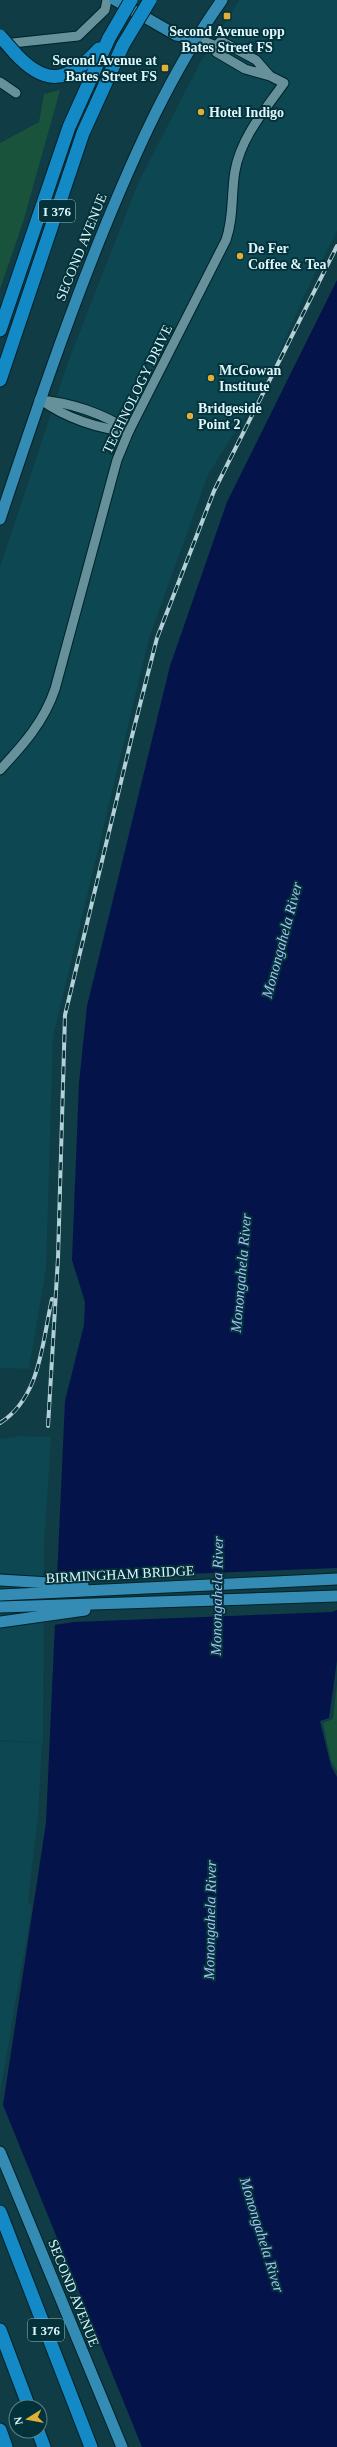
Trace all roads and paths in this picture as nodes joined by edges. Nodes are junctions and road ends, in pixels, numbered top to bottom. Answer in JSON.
{"nodes":[{"id":1,"x":107,"y":0,"type":"edge"},
{"id":2,"x":115,"y":0,"type":"edge"},
{"id":3,"x":150,"y":0,"type":"edge"},
{"id":4,"x":222,"y":0,"type":"edge"},
{"id":5,"x":128,"y":2,"type":"edge"},
{"id":6,"x":0,"y":36,"type":"edge"},
{"id":7,"x":109,"y":38,"type":"junction"},
{"id":8,"x":196,"y":38,"type":"junction"},
{"id":9,"x":0,"y":44,"type":"edge"},
{"id":10,"x":216,"y":46,"type":"junction"},
{"id":11,"x":270,"y":76,"type":"junction"},
{"id":12,"x":0,"y":82,"type":"edge"},
{"id":13,"x":16,"y":93,"type":"dead end"},
{"id":14,"x":0,"y":330,"type":"edge"},
{"id":15,"x":0,"y":380,"type":"edge"},
{"id":16,"x":39,"y":400,"type":"junction"},
{"id":17,"x":129,"y":431,"type":"junction"},
{"id":18,"x":0,"y":519,"type":"edge"},
{"id":19,"x":0,"y":770,"type":"edge"},
{"id":20,"x":0,"y":1580,"type":"edge"},
{"id":21,"x":337,"y":1580,"type":"edge"},
{"id":22,"x":124,"y":1588,"type":"junction"},
{"id":23,"x":0,"y":1595,"type":"edge"},
{"id":24,"x":337,"y":1596,"type":"edge"},
{"id":25,"x":119,"y":1605,"type":"junction"},
{"id":26,"x":0,"y":1607,"type":"edge"},
{"id":27,"x":0,"y":1622,"type":"edge"},
{"id":28,"x":0,"y":2152,"type":"edge"},
{"id":29,"x":0,"y":2212,"type":"edge"},
{"id":30,"x":0,"y":2330,"type":"edge"},
{"id":31,"x":26,"y":2399,"type":"edge"},
{"id":32,"x":0,"y":2430,"type":"edge"},
{"id":33,"x":6,"y":2447,"type":"edge"},
{"id":34,"x":91,"y":2447,"type":"edge"},
{"id":35,"x":121,"y":2447,"type":"edge"}],
"edges":[{"from":1,"to":9,"type":"street"},
{"from":2,"to":5,"type":"main road"},
{"from":3,"to":15,"type":"highway","number":"I 376","bridge":true},
{"from":4,"to":8,"type":"main road","name":"SECOND AVENUE"},
{"from":5,"to":7,"type":"highway","number":"I 376","bridge":true},
{"from":5,"to":8,"type":"main road"},
{"from":6,"to":7,"type":"highway","bridge":true},
{"from":7,"to":14,"type":"highway","number":"I 376"},
{"from":8,"to":10,"type":"street","name":"TECHNOLOGY DRIVE"},
{"from":8,"to":16,"type":"main road","name":"SECOND AVENUE"},
{"from":10,"to":11,"type":"street","name":"TECHNOLOGY DRIVE"},
{"from":10,"to":11,"type":"street","name":"TECHNOLOGY DRIVE"},
{"from":11,"to":17,"type":"street","name":"TECHNOLOGY DRIVE"},
{"from":12,"to":13,"type":"street"},
{"from":16,"to":17,"type":"street"},
{"from":16,"to":18,"type":"main road","name":"SECOND AVENUE"},
{"from":17,"to":19,"type":"street","name":"TECHNOLOGY DRIVE"},
{"from":20,"to":22,"type":"main road"},
{"from":21,"to":22,"type":"main road","name":"BIRMINGHAM BRIDGE"},
{"from":22,"to":23,"type":"main road","name":"BIRMINGHAM BRIDGE"},
{"from":24,"to":25,"type":"main road","name":"BIRMINGHAM BRIDGE"},
{"from":25,"to":26,"type":"main road","name":"BIRMINGHAM BRIDGE"},
{"from":25,"to":27,"type":"main road"},
{"from":28,"to":35,"type":"main road","name":"SECOND AVENUE"},
{"from":29,"to":34,"type":"highway","number":"I 376"},
{"from":30,"to":31,"type":"highway"},
{"from":32,"to":33,"type":"highway"}]}
